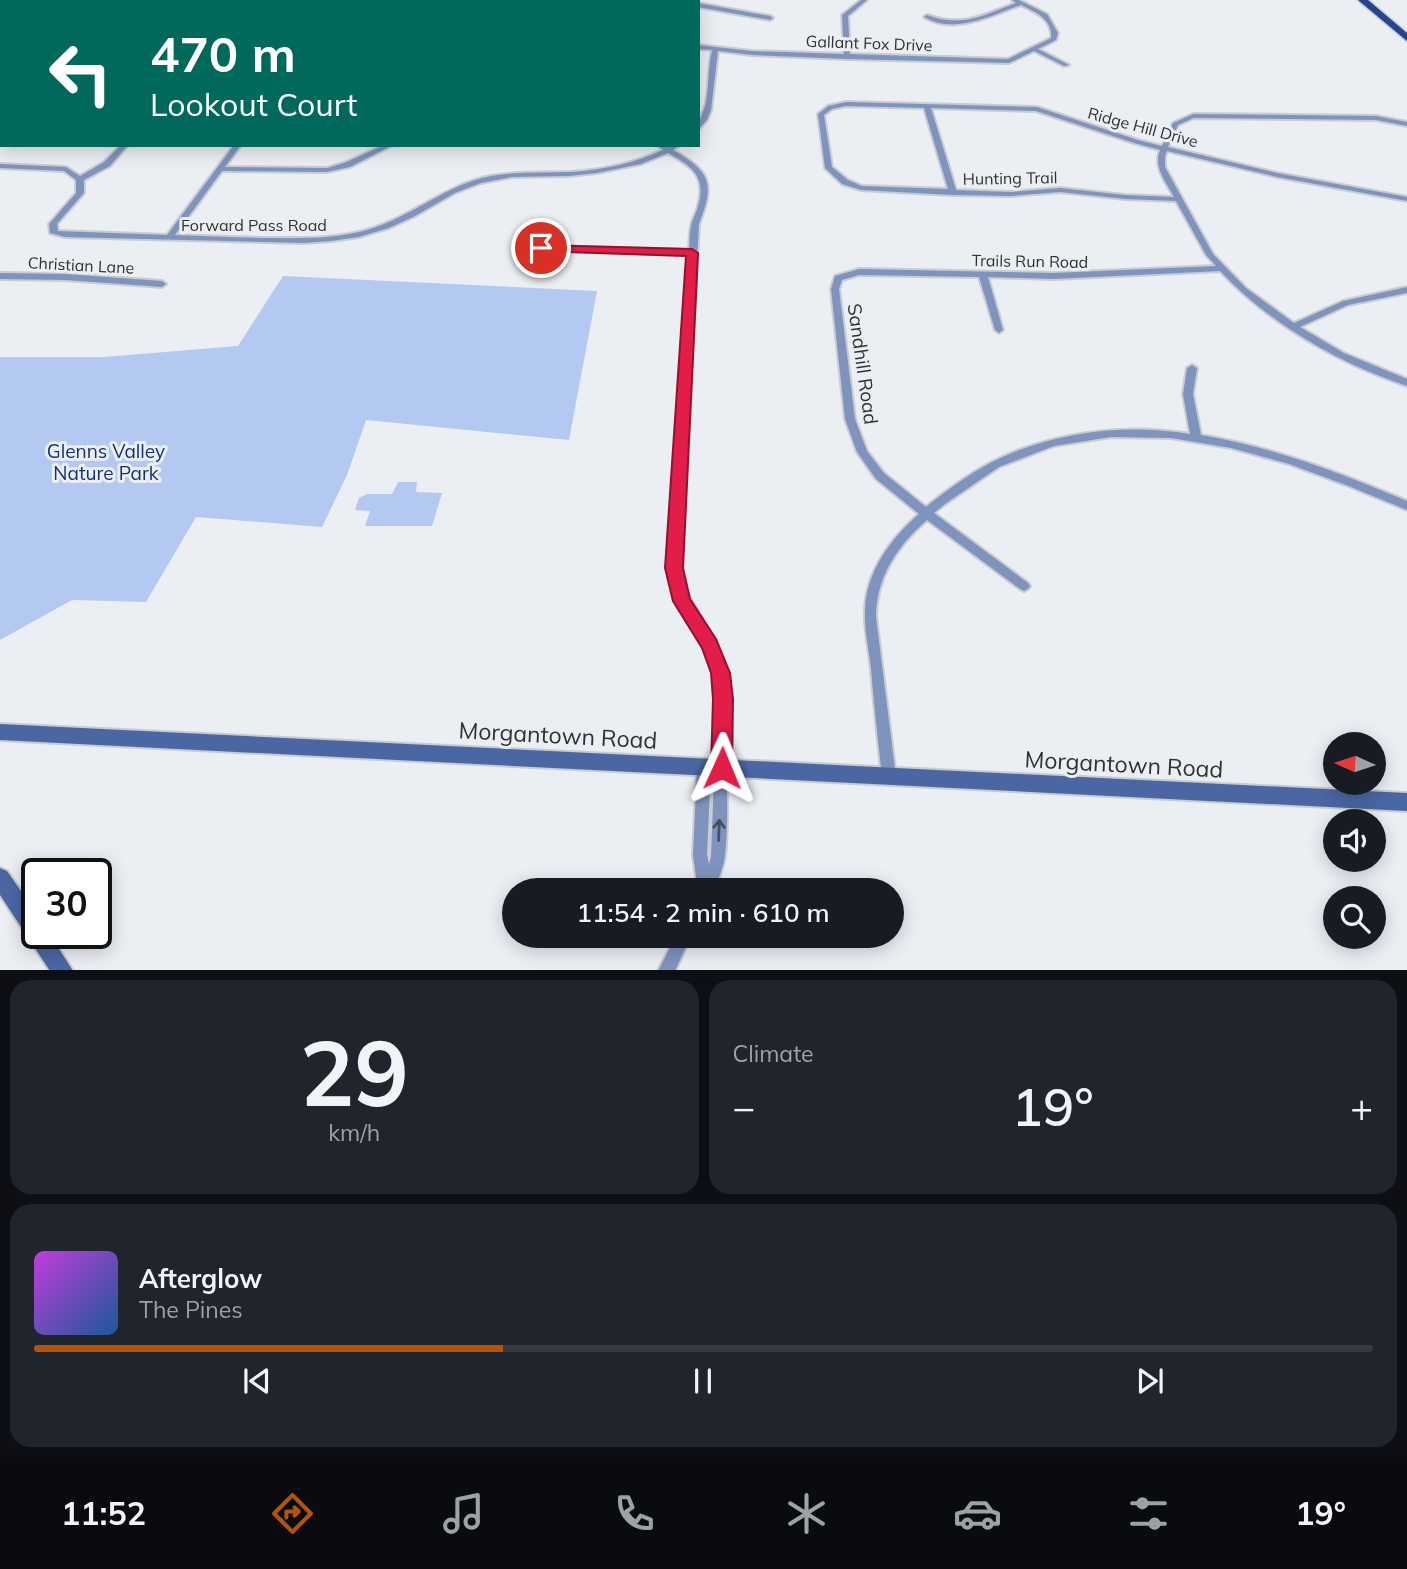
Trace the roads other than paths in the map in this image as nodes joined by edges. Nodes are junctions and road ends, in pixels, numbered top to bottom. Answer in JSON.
{"nodes":[{"id":1,"x":864,"y":0,"type":"edge"},
{"id":2,"x":1363,"y":0,"type":"edge"},
{"id":3,"x":1018,"y":1,"type":"edge"},
{"id":4,"x":700,"y":5,"type":"edge"},
{"id":5,"x":927,"y":17,"type":"dead end"},
{"id":6,"x":770,"y":18,"type":"dead end"},
{"id":7,"x":1407,"y":38,"type":"edge"},
{"id":8,"x":700,"y":47,"type":"edge"},
{"id":9,"x":715,"y":50,"type":"junction"},
{"id":10,"x":1036,"y":50,"type":"junction"},
{"id":11,"x":847,"y":57,"type":"junction"},
{"id":12,"x":1066,"y":65,"type":"dead end"},
{"id":13,"x":927,"y":106,"type":"junction"},
{"id":14,"x":1407,"y":124,"type":"edge"},
{"id":15,"x":700,"y":125,"type":"edge"},
{"id":16,"x":123,"y":147,"type":"edge"},
{"id":17,"x":236,"y":147,"type":"edge"},
{"id":18,"x":669,"y":147,"type":"edge"},
{"id":19,"x":376,"y":148,"type":"edge"},
{"id":20,"x":1164,"y":149,"type":"junction"},
{"id":21,"x":0,"y":166,"type":"edge"},
{"id":22,"x":220,"y":169,"type":"junction"},
{"id":23,"x":80,"y":178,"type":"junction"},
{"id":24,"x":845,"y":182,"type":"joint"},
{"id":25,"x":953,"y":193,"type":"junction"},
{"id":26,"x":1176,"y":199,"type":"junction"},
{"id":27,"x":1407,"y":200,"type":"edge"},
{"id":28,"x":53,"y":231,"type":"junction"},
{"id":29,"x":42,"y":235,"type":"dead end"},
{"id":30,"x":169,"y":238,"type":"junction"},
{"id":31,"x":522,"y":243,"type":"dead end"},
{"id":32,"x":692,"y":253,"type":"junction"},
{"id":33,"x":1220,"y":268,"type":"junction"},
{"id":34,"x":840,"y":275,"type":"joint"},
{"id":35,"x":983,"y":275,"type":"junction"},
{"id":36,"x":0,"y":276,"type":"edge"},
{"id":37,"x":162,"y":284,"type":"dead end"},
{"id":38,"x":1407,"y":290,"type":"edge"},
{"id":39,"x":1293,"y":327,"type":"junction"},
{"id":40,"x":999,"y":330,"type":"dead end"},
{"id":41,"x":1192,"y":368,"type":"dead end"},
{"id":42,"x":1407,"y":383,"type":"edge"},
{"id":43,"x":1196,"y":436,"type":"junction"},
{"id":44,"x":1407,"y":506,"type":"edge"},
{"id":45,"x":926,"y":514,"type":"junction"},
{"id":46,"x":1024,"y":586,"type":"dead end"},
{"id":47,"x":0,"y":732,"type":"edge"},
{"id":48,"x":713,"y":768,"type":"junction"},
{"id":49,"x":889,"y":776,"type":"junction"},
{"id":50,"x":1407,"y":802,"type":"edge"},
{"id":51,"x":0,"y":878,"type":"edge"},
{"id":52,"x":711,"y":878,"type":"edge"},
{"id":53,"x":21,"y":909,"type":"edge"},
{"id":54,"x":678,"y":948,"type":"edge"},
{"id":55,"x":48,"y":949,"type":"edge"},
{"id":56,"x":62,"y":970,"type":"edge"},
{"id":57,"x":667,"y":970,"type":"edge"}],
"edges":[{"from":1,"to":11,"type":"street"},
{"from":2,"to":7,"type":"main road"},
{"from":3,"to":5,"type":"street"},
{"from":3,"to":10,"type":"street"},
{"from":4,"to":6,"type":"street"},
{"from":8,"to":9,"type":"street","name":"Gallant Fox Drive"},
{"from":9,"to":11,"type":"street","name":"Gallant Fox Drive"},
{"from":9,"to":15,"type":"street"},
{"from":10,"to":11,"type":"street","name":"Gallant Fox Drive"},
{"from":10,"to":12,"type":"street"},
{"from":13,"to":20,"type":"street","name":"Ridge Hill Drive"},
{"from":13,"to":24,"type":"street","name":"Ridge Hill Drive"},
{"from":13,"to":25,"type":"street"},
{"from":14,"to":20,"type":"street"},
{"from":16,"to":23,"type":"street"},
{"from":17,"to":22,"type":"street"},
{"from":18,"to":30,"type":"street","name":"Forward Pass Road"},
{"from":18,"to":32,"type":"street"},
{"from":19,"to":22,"type":"street"},
{"from":20,"to":26,"type":"street"},
{"from":20,"to":27,"type":"street","name":"Ridge Hill Drive"},
{"from":21,"to":23,"type":"street"},
{"from":22,"to":30,"type":"street"},
{"from":23,"to":28,"type":"street"},
{"from":24,"to":25,"type":"street","name":"Hunting Trail"},
{"from":25,"to":26,"type":"street","name":"Hunting Trail"},
{"from":26,"to":33,"type":"street"},
{"from":28,"to":29,"type":"street"},
{"from":28,"to":30,"type":"street","name":"Forward Pass Road"},
{"from":31,"to":32,"type":"street"},
{"from":32,"to":48,"type":"street"},
{"from":33,"to":35,"type":"street","name":"Trails Run Road"},
{"from":33,"to":39,"type":"street"},
{"from":34,"to":35,"type":"street","name":"Trails Run Road"},
{"from":34,"to":45,"type":"street","name":"Sandhill Road"},
{"from":35,"to":40,"type":"street"},
{"from":36,"to":37,"type":"street","name":"Christian Lane"},
{"from":38,"to":39,"type":"street"},
{"from":39,"to":42,"type":"street"},
{"from":41,"to":43,"type":"street"},
{"from":43,"to":44,"type":"street"},
{"from":43,"to":45,"type":"street"},
{"from":45,"to":46,"type":"street","name":"Sandhill Road"},
{"from":45,"to":49,"type":"street"},
{"from":47,"to":48,"type":"main road","name":"Morgantown Road"},
{"from":48,"to":49,"type":"main road","name":"Morgantown Road"},
{"from":48,"to":52,"type":"street"},
{"from":49,"to":50,"type":"main road","name":"Morgantown Road"},
{"from":51,"to":53,"type":"main road"},
{"from":54,"to":57,"type":"street"},
{"from":55,"to":56,"type":"main road"}]}
